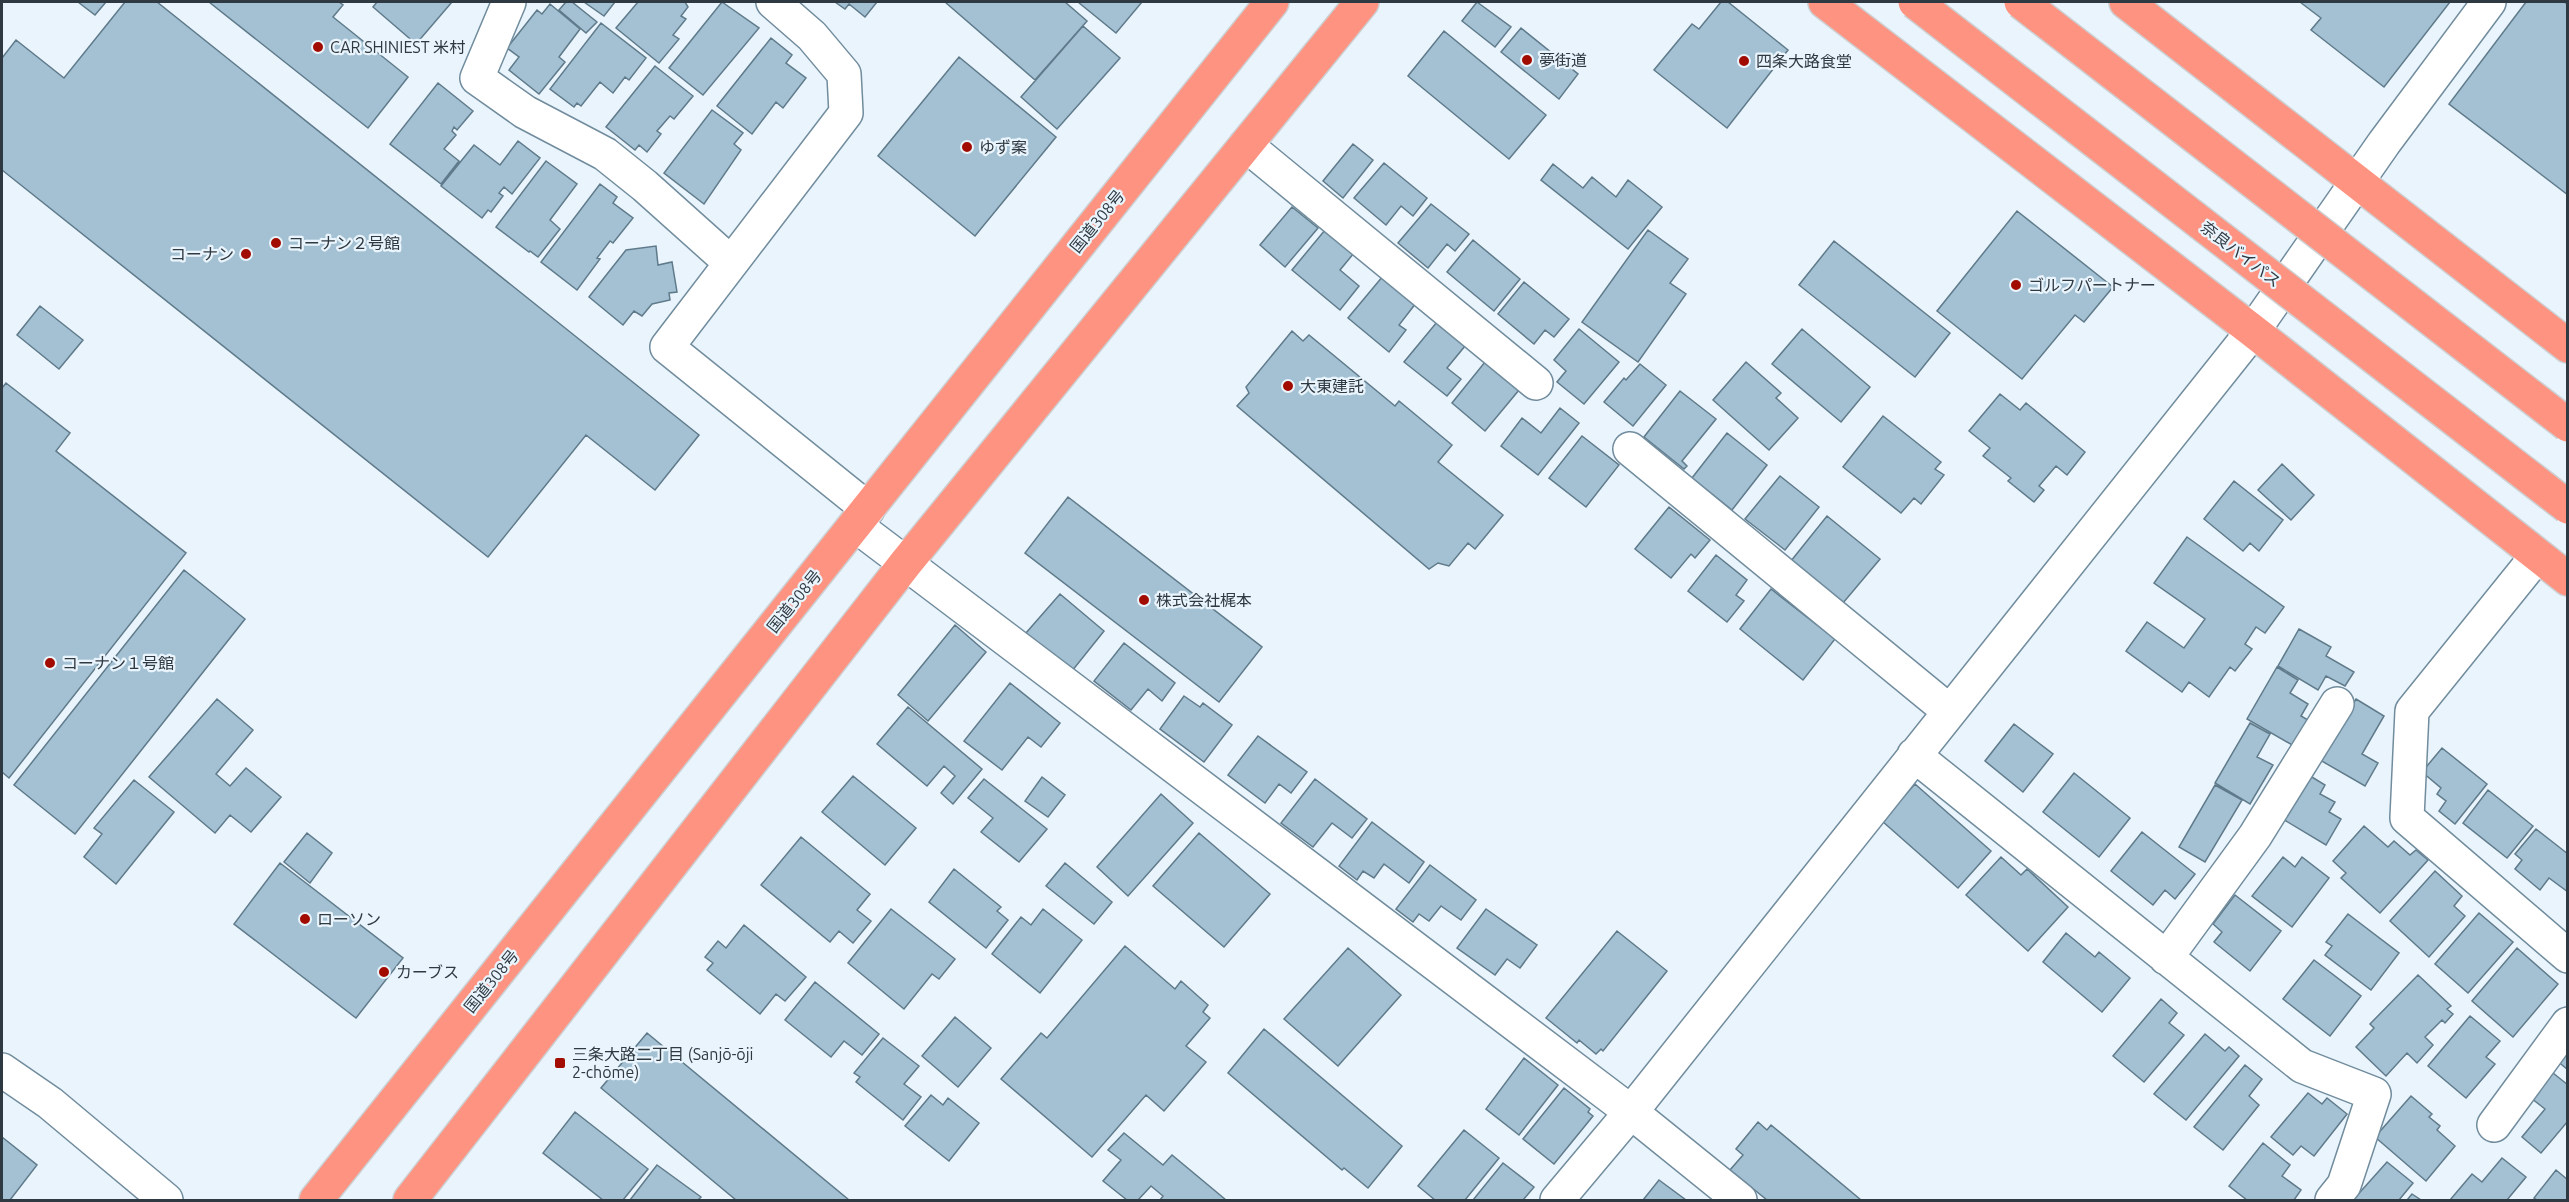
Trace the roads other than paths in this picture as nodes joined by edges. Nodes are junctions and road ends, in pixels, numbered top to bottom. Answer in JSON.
{"nodes":[{"id":1,"x":509,"y":2,"type":"edge"},
{"id":2,"x":773,"y":2,"type":"edge"},
{"id":3,"x":1272,"y":2,"type":"edge"},
{"id":4,"x":1362,"y":2,"type":"edge"},
{"id":5,"x":1825,"y":2,"type":"edge"},
{"id":6,"x":1915,"y":2,"type":"edge"},
{"id":7,"x":2021,"y":2,"type":"edge"},
{"id":8,"x":2126,"y":2,"type":"edge"},
{"id":9,"x":2489,"y":2,"type":"edge"},
{"id":10,"x":1246,"y":145,"type":"junction"},
{"id":11,"x":2357,"y":182,"type":"junction"},
{"id":12,"x":731,"y":263,"type":"dead end"},
{"id":13,"x":2253,"y":331,"type":"junction"},
{"id":14,"x":2568,"y":346,"type":"edge"},
{"id":15,"x":1536,"y":383,"type":"dead end"},
{"id":16,"x":2568,"y":425,"type":"edge"},
{"id":17,"x":1630,"y":449,"type":"dead end"},
{"id":18,"x":2568,"y":507,"type":"edge"},
{"id":19,"x":861,"y":517,"type":"junction"},
{"id":20,"x":2537,"y":556,"type":"junction"},
{"id":21,"x":905,"y":564,"type":"junction"},
{"id":22,"x":2568,"y":579,"type":"edge"},
{"id":23,"x":2337,"y":704,"type":"dead end"},
{"id":24,"x":1949,"y":711,"type":"junction"},
{"id":25,"x":1914,"y":755,"type":"junction"},
{"id":26,"x":2568,"y":956,"type":"edge"},
{"id":27,"x":2166,"y":958,"type":"junction"},
{"id":28,"x":2568,"y":1024,"type":"edge"},
{"id":29,"x":2,"y":1070,"type":"edge"},
{"id":30,"x":1631,"y":1112,"type":"junction"},
{"id":31,"x":2494,"y":1125,"type":"dead end"},
{"id":32,"x":166,"y":1200,"type":"edge"},
{"id":33,"x":316,"y":1200,"type":"edge"},
{"id":34,"x":410,"y":1200,"type":"edge"},
{"id":35,"x":1557,"y":1200,"type":"edge"},
{"id":36,"x":1740,"y":1200,"type":"edge"},
{"id":37,"x":2332,"y":1200,"type":"edge"}],
"edges":[{"from":1,"to":12,"type":"street"},
{"from":2,"to":19,"type":"street"},
{"from":3,"to":19,"type":"highway","name":"国道308号"},
{"from":4,"to":10,"type":"highway"},
{"from":5,"to":13,"type":"highway"},
{"from":6,"to":18,"type":"highway","name":"奈良バイパス","bridge":true},
{"from":7,"to":16,"type":"highway","bridge":true},
{"from":8,"to":11,"type":"highway"},
{"from":9,"to":11,"type":"street"},
{"from":10,"to":15,"type":"street"},
{"from":10,"to":21,"type":"highway"},
{"from":11,"to":13,"type":"street"},
{"from":11,"to":14,"type":"highway"},
{"from":13,"to":20,"type":"highway"},
{"from":13,"to":24,"type":"street"},
{"from":17,"to":24,"type":"street"},
{"from":19,"to":21,"type":"street"},
{"from":19,"to":33,"type":"highway","name":"国道308号"},
{"from":20,"to":22,"type":"highway"},
{"from":20,"to":26,"type":"street"},
{"from":21,"to":30,"type":"street"},
{"from":21,"to":34,"type":"highway"},
{"from":23,"to":27,"type":"street"},
{"from":24,"to":25,"type":"street"},
{"from":25,"to":27,"type":"street"},
{"from":25,"to":30,"type":"street"},
{"from":27,"to":37,"type":"street"},
{"from":28,"to":31,"type":"street"},
{"from":29,"to":32,"type":"street"},
{"from":30,"to":35,"type":"street"},
{"from":30,"to":36,"type":"street"}]}
